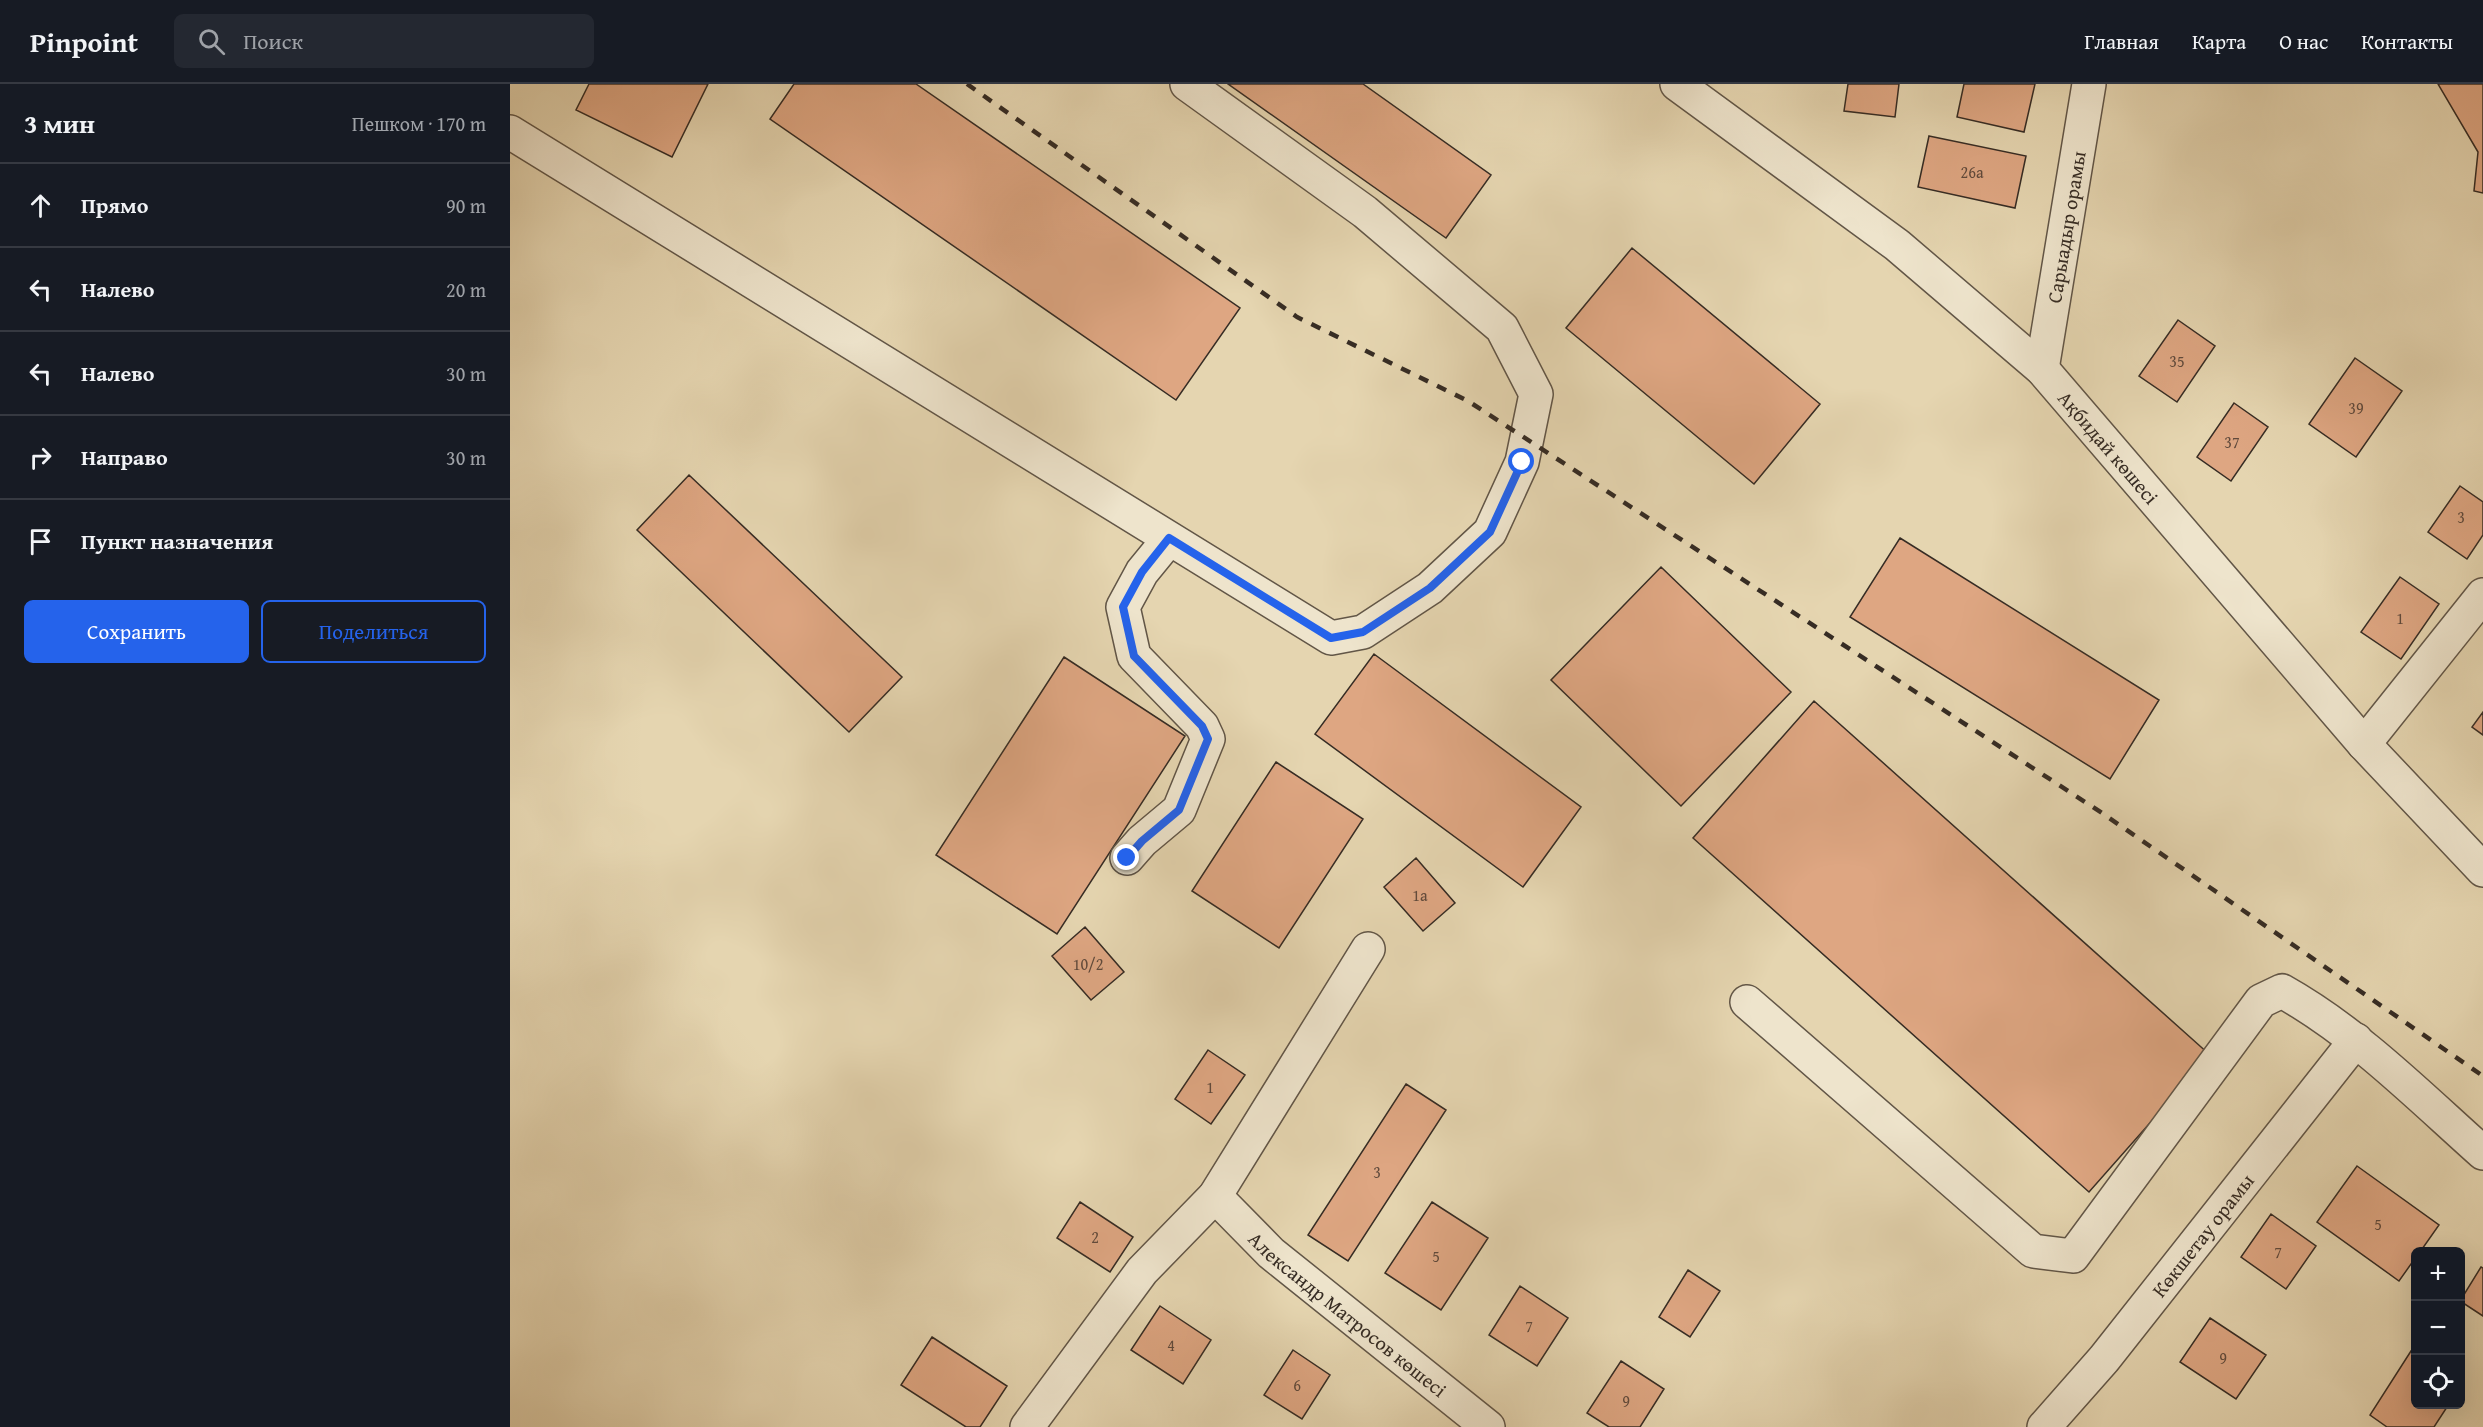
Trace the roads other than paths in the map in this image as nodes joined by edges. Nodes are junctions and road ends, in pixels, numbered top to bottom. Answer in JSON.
{"nodes":[{"id":1,"x":1187,"y":84,"type":"edge"},
{"id":2,"x":1677,"y":84,"type":"edge"},
{"id":3,"x":2089,"y":84,"type":"edge"},
{"id":4,"x":510,"y":132,"type":"edge"},
{"id":5,"x":2042,"y":369,"type":"junction"},
{"id":6,"x":1169,"y":538,"type":"junction"},
{"id":7,"x":2483,"y":595,"type":"edge"},
{"id":8,"x":2364,"y":744,"type":"junction"},
{"id":9,"x":1127,"y":858,"type":"dead end"},
{"id":10,"x":2483,"y":870,"type":"edge"},
{"id":11,"x":1368,"y":949,"type":"dead end"},
{"id":12,"x":1747,"y":1002,"type":"dead end"},
{"id":13,"x":2356,"y":1040,"type":"junction"},
{"id":14,"x":2483,"y":1153,"type":"edge"},
{"id":15,"x":1215,"y":1196,"type":"junction"},
{"id":16,"x":1027,"y":1427,"type":"edge"},
{"id":17,"x":1488,"y":1427,"type":"edge"},
{"id":18,"x":2044,"y":1427,"type":"edge"}],
"edges":[{"from":1,"to":6,"type":"street"},
{"from":2,"to":5,"type":"street","name":"Ақбидай көшесі"},
{"from":3,"to":5,"type":"street","name":"Сарыадыр орамы"},
{"from":4,"to":6,"type":"street"},
{"from":5,"to":8,"type":"street","name":"Ақбидай көшесі"},
{"from":6,"to":9,"type":"street"},
{"from":7,"to":8,"type":"street"},
{"from":8,"to":10,"type":"street","name":"Ақбидай көшесі"},
{"from":11,"to":15,"type":"street"},
{"from":12,"to":13,"type":"street"},
{"from":13,"to":14,"type":"street"},
{"from":13,"to":18,"type":"street","name":"Көкшетау орамы"},
{"from":15,"to":16,"type":"street"},
{"from":15,"to":17,"type":"street","name":"Александр Матросов көшесі"}]}
